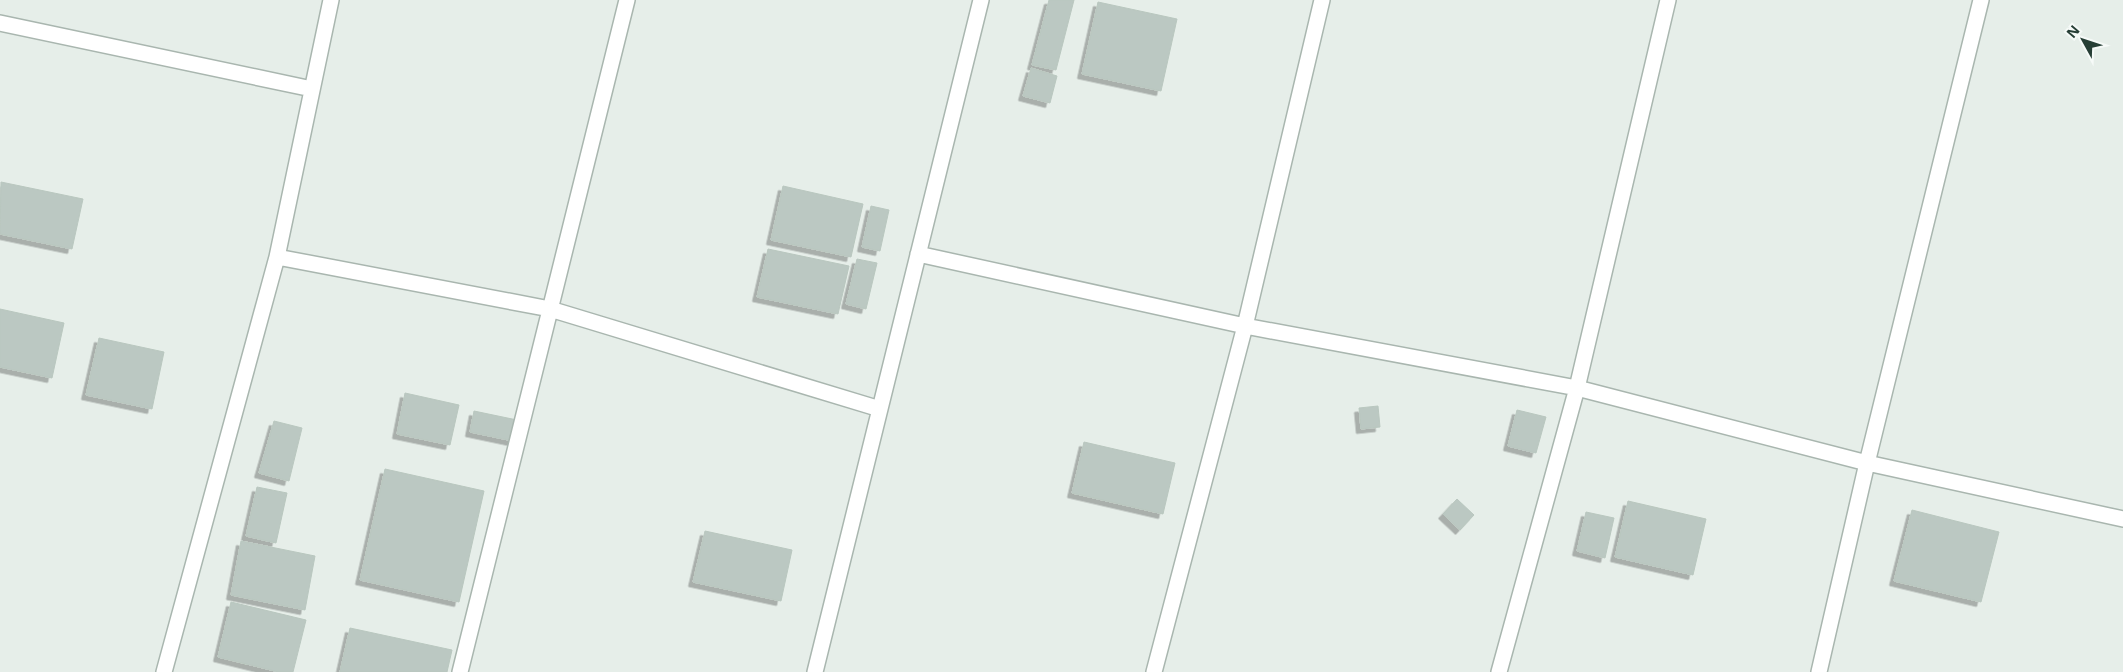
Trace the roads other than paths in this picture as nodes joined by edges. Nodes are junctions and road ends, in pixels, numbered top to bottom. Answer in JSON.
{"nodes":[{"id":1,"x":331,"y":0,"type":"edge"},
{"id":2,"x":627,"y":0,"type":"edge"},
{"id":3,"x":981,"y":0,"type":"edge"},
{"id":4,"x":1322,"y":0,"type":"edge"},
{"id":5,"x":1668,"y":0,"type":"edge"},
{"id":6,"x":1981,"y":0,"type":"edge"},
{"id":7,"x":0,"y":23,"type":"edge"},
{"id":8,"x":312,"y":89,"type":"junction"},
{"id":9,"x":918,"y":254,"type":"junction"},
{"id":10,"x":277,"y":257,"type":"junction"},
{"id":11,"x":550,"y":309,"type":"junction"},
{"id":12,"x":1245,"y":326,"type":"junction"},
{"id":13,"x":1577,"y":388,"type":"junction"},
{"id":14,"x":880,"y":409,"type":"junction"},
{"id":15,"x":1867,"y":463,"type":"junction"},
{"id":16,"x":2123,"y":519,"type":"edge"},
{"id":17,"x":164,"y":672,"type":"edge"},
{"id":18,"x":460,"y":672,"type":"edge"},
{"id":19,"x":815,"y":672,"type":"edge"},
{"id":20,"x":1154,"y":672,"type":"edge"},
{"id":21,"x":1499,"y":672,"type":"edge"},
{"id":22,"x":1819,"y":672,"type":"edge"}],
"edges":[{"from":1,"to":8,"type":"street"},
{"from":2,"to":11,"type":"street"},
{"from":3,"to":9,"type":"street"},
{"from":4,"to":12,"type":"street"},
{"from":5,"to":13,"type":"street"},
{"from":6,"to":15,"type":"street"},
{"from":7,"to":8,"type":"street"},
{"from":8,"to":10,"type":"street"},
{"from":9,"to":12,"type":"street"},
{"from":9,"to":14,"type":"street"},
{"from":10,"to":11,"type":"street"},
{"from":10,"to":17,"type":"street"},
{"from":11,"to":14,"type":"street"},
{"from":11,"to":18,"type":"street"},
{"from":12,"to":13,"type":"street"},
{"from":12,"to":20,"type":"street"},
{"from":13,"to":15,"type":"street"},
{"from":13,"to":21,"type":"street"},
{"from":14,"to":19,"type":"street"},
{"from":15,"to":16,"type":"street"},
{"from":15,"to":22,"type":"street"}]}
